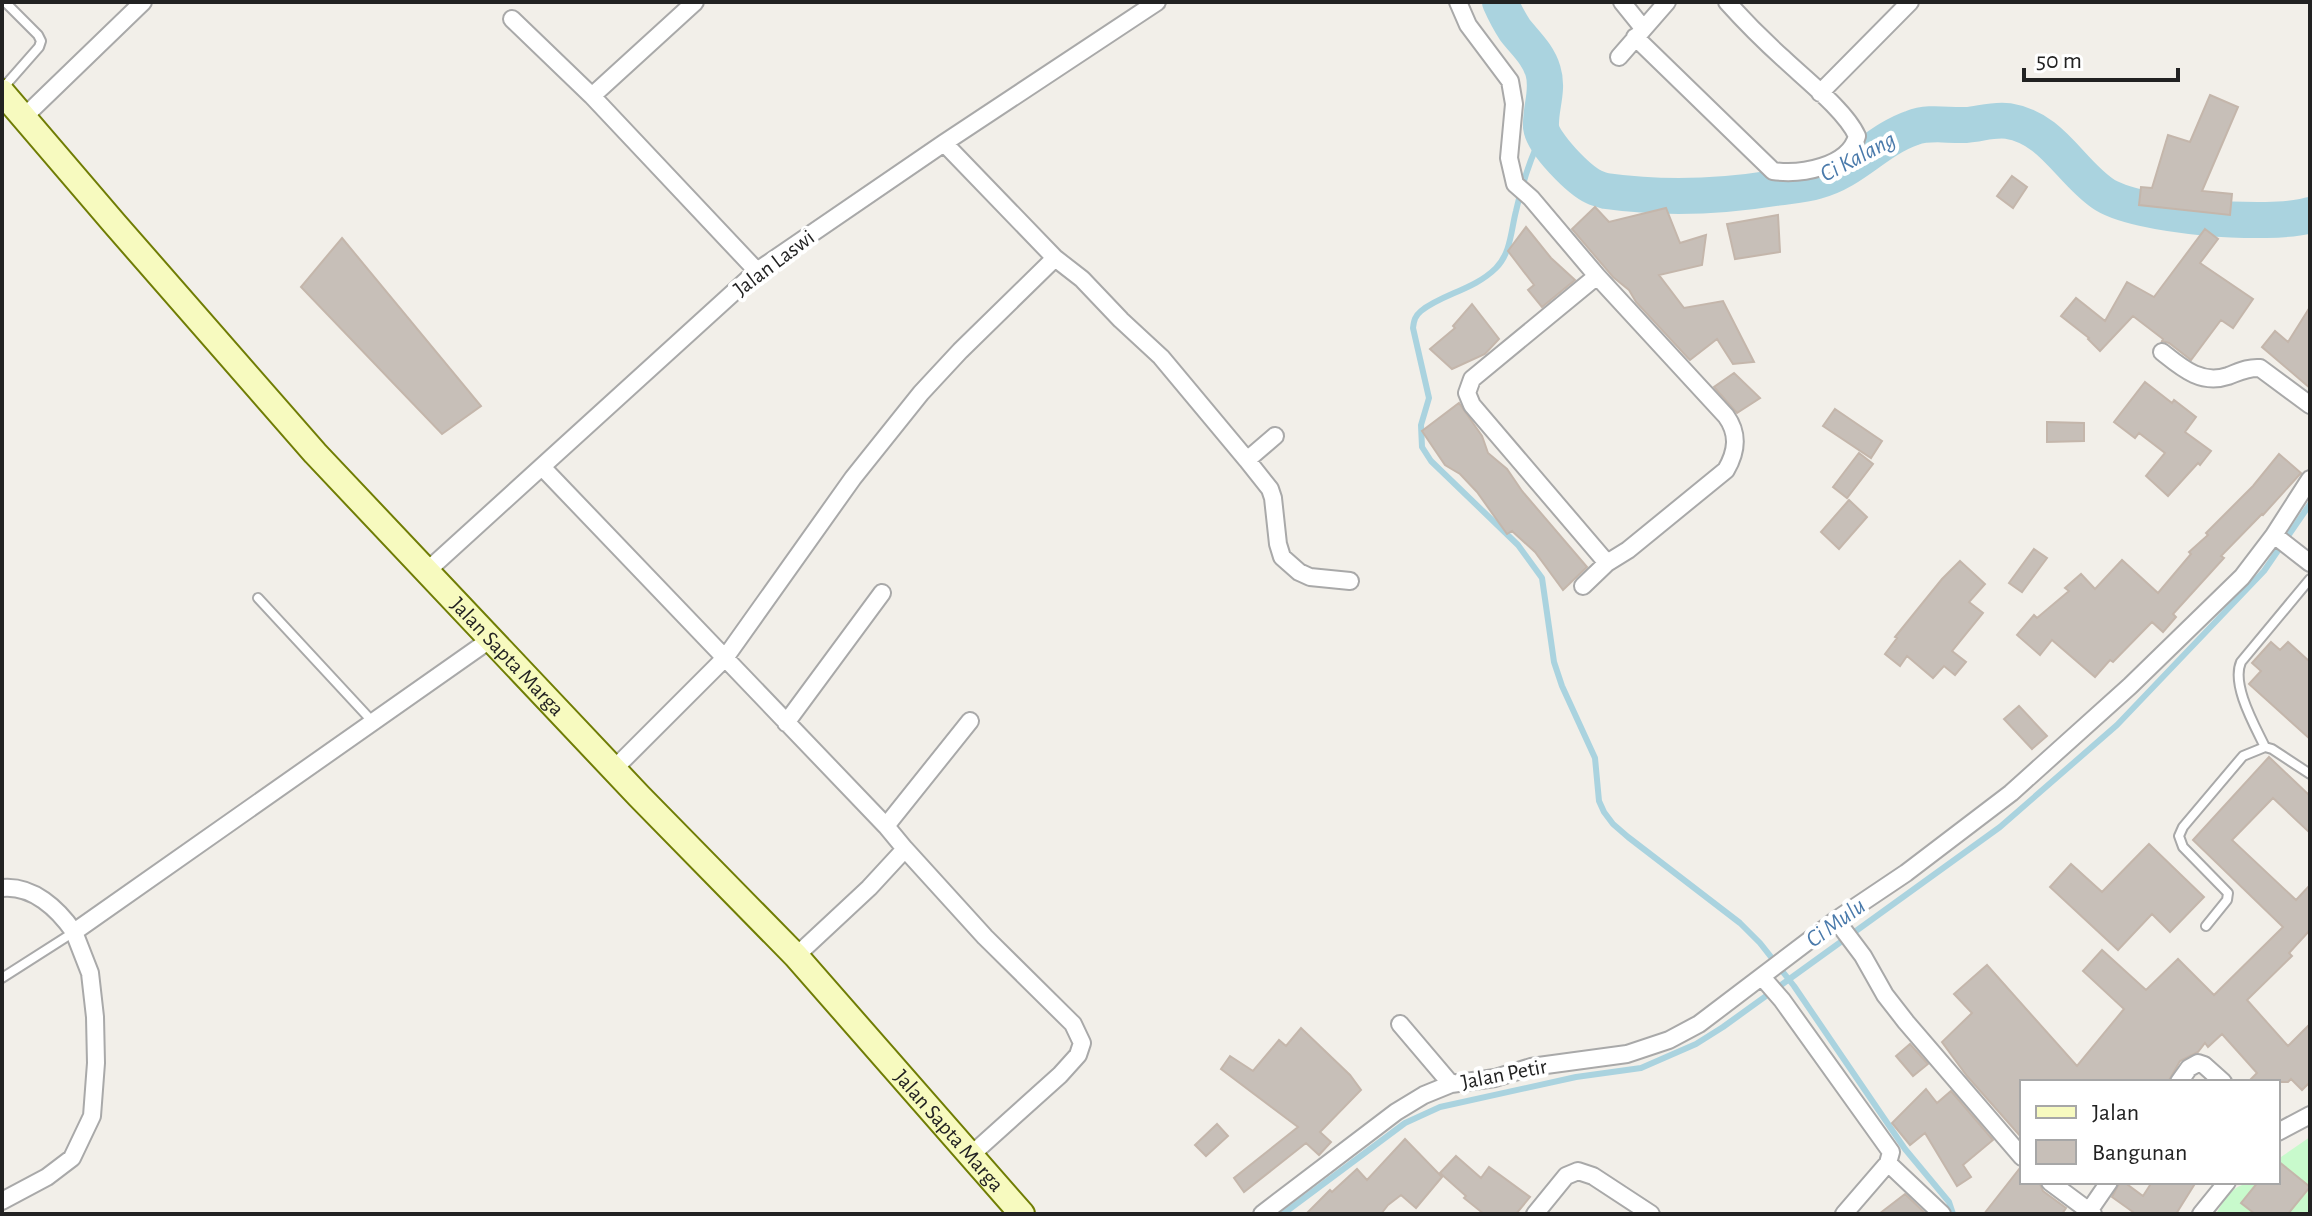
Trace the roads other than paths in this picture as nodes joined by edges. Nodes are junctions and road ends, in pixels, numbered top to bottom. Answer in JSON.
{"nodes":[{"id":1,"x":5,"y":2,"type":"edge"},
{"id":2,"x":143,"y":2,"type":"edge"},
{"id":3,"x":695,"y":2,"type":"edge"},
{"id":4,"x":1157,"y":2,"type":"edge"},
{"id":5,"x":1458,"y":2,"type":"edge"},
{"id":6,"x":1622,"y":2,"type":"edge"},
{"id":7,"x":1667,"y":2,"type":"edge"},
{"id":8,"x":1727,"y":2,"type":"edge"},
{"id":9,"x":1910,"y":2,"type":"edge"},
{"id":10,"x":512,"y":19,"type":"dead end"},
{"id":11,"x":1639,"y":32,"type":"junction"},
{"id":12,"x":1619,"y":57,"type":"dead end"},
{"id":13,"x":2,"y":90,"type":"edge"},
{"id":14,"x":1820,"y":93,"type":"junction"},
{"id":15,"x":592,"y":96,"type":"junction"},
{"id":16,"x":24,"y":117,"type":"junction"},
{"id":17,"x":944,"y":143,"type":"junction"},
{"id":18,"x":1055,"y":258,"type":"junction"},
{"id":19,"x":757,"y":271,"type":"junction"},
{"id":20,"x":1597,"y":276,"type":"junction"},
{"id":21,"x":2162,"y":352,"type":"dead end"},
{"id":22,"x":2310,"y":405,"type":"edge"},
{"id":23,"x":1275,"y":436,"type":"dead end"},
{"id":24,"x":1247,"y":460,"type":"junction"},
{"id":25,"x":543,"y":468,"type":"junction"},
{"id":26,"x":2310,"y":479,"type":"edge"},
{"id":27,"x":2276,"y":536,"type":"junction"},
{"id":28,"x":1607,"y":563,"type":"junction"},
{"id":29,"x":2310,"y":563,"type":"edge"},
{"id":30,"x":427,"y":571,"type":"junction"},
{"id":31,"x":2310,"y":579,"type":"edge"},
{"id":32,"x":1350,"y":581,"type":"dead end"},
{"id":33,"x":1583,"y":586,"type":"dead end"},
{"id":34,"x":882,"y":593,"type":"dead end"},
{"id":35,"x":258,"y":598,"type":"dead end"},
{"id":36,"x":491,"y":639,"type":"junction"},
{"id":37,"x":725,"y":658,"type":"junction"},
{"id":38,"x":372,"y":721,"type":"junction"},
{"id":39,"x":970,"y":721,"type":"dead end"},
{"id":40,"x":786,"y":723,"type":"junction"},
{"id":41,"x":2265,"y":747,"type":"junction"},
{"id":42,"x":615,"y":768,"type":"junction"},
{"id":43,"x":2310,"y":774,"type":"edge"},
{"id":44,"x":886,"y":826,"type":"junction"},
{"id":45,"x":905,"y":849,"type":"junction"},
{"id":46,"x":2,"y":888,"type":"edge"},
{"id":47,"x":1839,"y":923,"type":"junction"},
{"id":48,"x":2206,"y":926,"type":"dead end"},
{"id":49,"x":74,"y":932,"type":"junction"},
{"id":50,"x":796,"y":956,"type":"junction"},
{"id":51,"x":2,"y":978,"type":"edge"},
{"id":52,"x":1764,"y":978,"type":"junction"},
{"id":53,"x":1400,"y":1024,"type":"dead end"},
{"id":54,"x":2180,"y":1080,"type":"edge"},
{"id":55,"x":2221,"y":1080,"type":"edge"},
{"id":56,"x":1451,"y":1084,"type":"junction"},
{"id":57,"x":2310,"y":1115,"type":"edge"},
{"id":58,"x":2280,"y":1130,"type":"edge"},
{"id":59,"x":971,"y":1155,"type":"junction"},
{"id":60,"x":2020,"y":1155,"type":"edge"},
{"id":61,"x":1888,"y":1163,"type":"junction"},
{"id":62,"x":2053,"y":1184,"type":"edge"},
{"id":63,"x":2108,"y":1184,"type":"edge"},
{"id":64,"x":2225,"y":1184,"type":"edge"},
{"id":65,"x":2,"y":1201,"type":"edge"},
{"id":66,"x":1015,"y":1210,"type":"edge"},
{"id":67,"x":2091,"y":1213,"type":"edge"},
{"id":68,"x":1262,"y":1214,"type":"edge"},
{"id":69,"x":1535,"y":1214,"type":"edge"},
{"id":70,"x":1651,"y":1214,"type":"edge"},
{"id":71,"x":1844,"y":1214,"type":"edge"},
{"id":72,"x":1942,"y":1214,"type":"edge"},
{"id":73,"x":2201,"y":1214,"type":"edge"}],
"edges":[{"from":1,"to":13,"type":"lane"},
{"from":2,"to":16,"type":"street"},
{"from":3,"to":15,"type":"street"},
{"from":4,"to":17,"type":"street","name":"Jalan Laswi"},
{"from":5,"to":20,"type":"street"},
{"from":6,"to":11,"type":"street"},
{"from":7,"to":11,"type":"street"},
{"from":8,"to":14,"type":"street"},
{"from":9,"to":14,"type":"street"},
{"from":10,"to":15,"type":"street"},
{"from":11,"to":12,"type":"street"},
{"from":11,"to":14,"type":"street"},
{"from":13,"to":16,"type":"main road","name":"Jalan Sapta Marga"},
{"from":15,"to":19,"type":"street"},
{"from":16,"to":30,"type":"main road","name":"Jalan Sapta Marga"},
{"from":17,"to":18,"type":"street"},
{"from":17,"to":19,"type":"street","name":"Jalan Laswi"},
{"from":18,"to":24,"type":"street"},
{"from":18,"to":37,"type":"street"},
{"from":19,"to":25,"type":"street","name":"Jalan Laswi"},
{"from":20,"to":28,"type":"street"},
{"from":20,"to":28,"type":"street"},
{"from":21,"to":22,"type":"street"},
{"from":23,"to":24,"type":"street"},
{"from":24,"to":32,"type":"street"},
{"from":25,"to":30,"type":"street","name":"Jalan Laswi"},
{"from":25,"to":37,"type":"street"},
{"from":26,"to":27,"type":"street","name":"Jalan Petir"},
{"from":27,"to":29,"type":"street"},
{"from":27,"to":47,"type":"street","name":"Jalan Petir"},
{"from":28,"to":33,"type":"street"},
{"from":30,"to":36,"type":"main road","name":"Jalan Sapta Marga"},
{"from":31,"to":41,"type":"lane"},
{"from":34,"to":40,"type":"street"},
{"from":35,"to":38,"type":"lane"},
{"from":36,"to":38,"type":"street"},
{"from":36,"to":42,"type":"main road","name":"Jalan Sapta Marga"},
{"from":37,"to":40,"type":"street"},
{"from":37,"to":42,"type":"street"},
{"from":38,"to":49,"type":"street"},
{"from":39,"to":44,"type":"street"},
{"from":40,"to":44,"type":"street"},
{"from":41,"to":43,"type":"lane"},
{"from":41,"to":48,"type":"lane"},
{"from":42,"to":50,"type":"main road","name":"Jalan Sapta Marga"},
{"from":44,"to":45,"type":"street"},
{"from":45,"to":50,"type":"street"},
{"from":45,"to":59,"type":"street"},
{"from":46,"to":49,"type":"street"},
{"from":47,"to":52,"type":"street","name":"Jalan Petir"},
{"from":47,"to":60,"type":"street"},
{"from":49,"to":51,"type":"lane"},
{"from":49,"to":65,"type":"street"},
{"from":50,"to":59,"type":"main road","name":"Jalan Sapta Marga"},
{"from":52,"to":56,"type":"street","name":"Jalan Petir"},
{"from":52,"to":61,"type":"street"},
{"from":53,"to":56,"type":"street"},
{"from":54,"to":55,"type":"street"},
{"from":56,"to":68,"type":"street","name":"Jalan Petir"},
{"from":57,"to":58,"type":"street"},
{"from":59,"to":66,"type":"main road","name":"Jalan Sapta Marga"},
{"from":61,"to":71,"type":"street"},
{"from":61,"to":72,"type":"street"},
{"from":62,"to":67,"type":"street"},
{"from":63,"to":67,"type":"street"},
{"from":64,"to":73,"type":"street"},
{"from":69,"to":70,"type":"street"}]}
